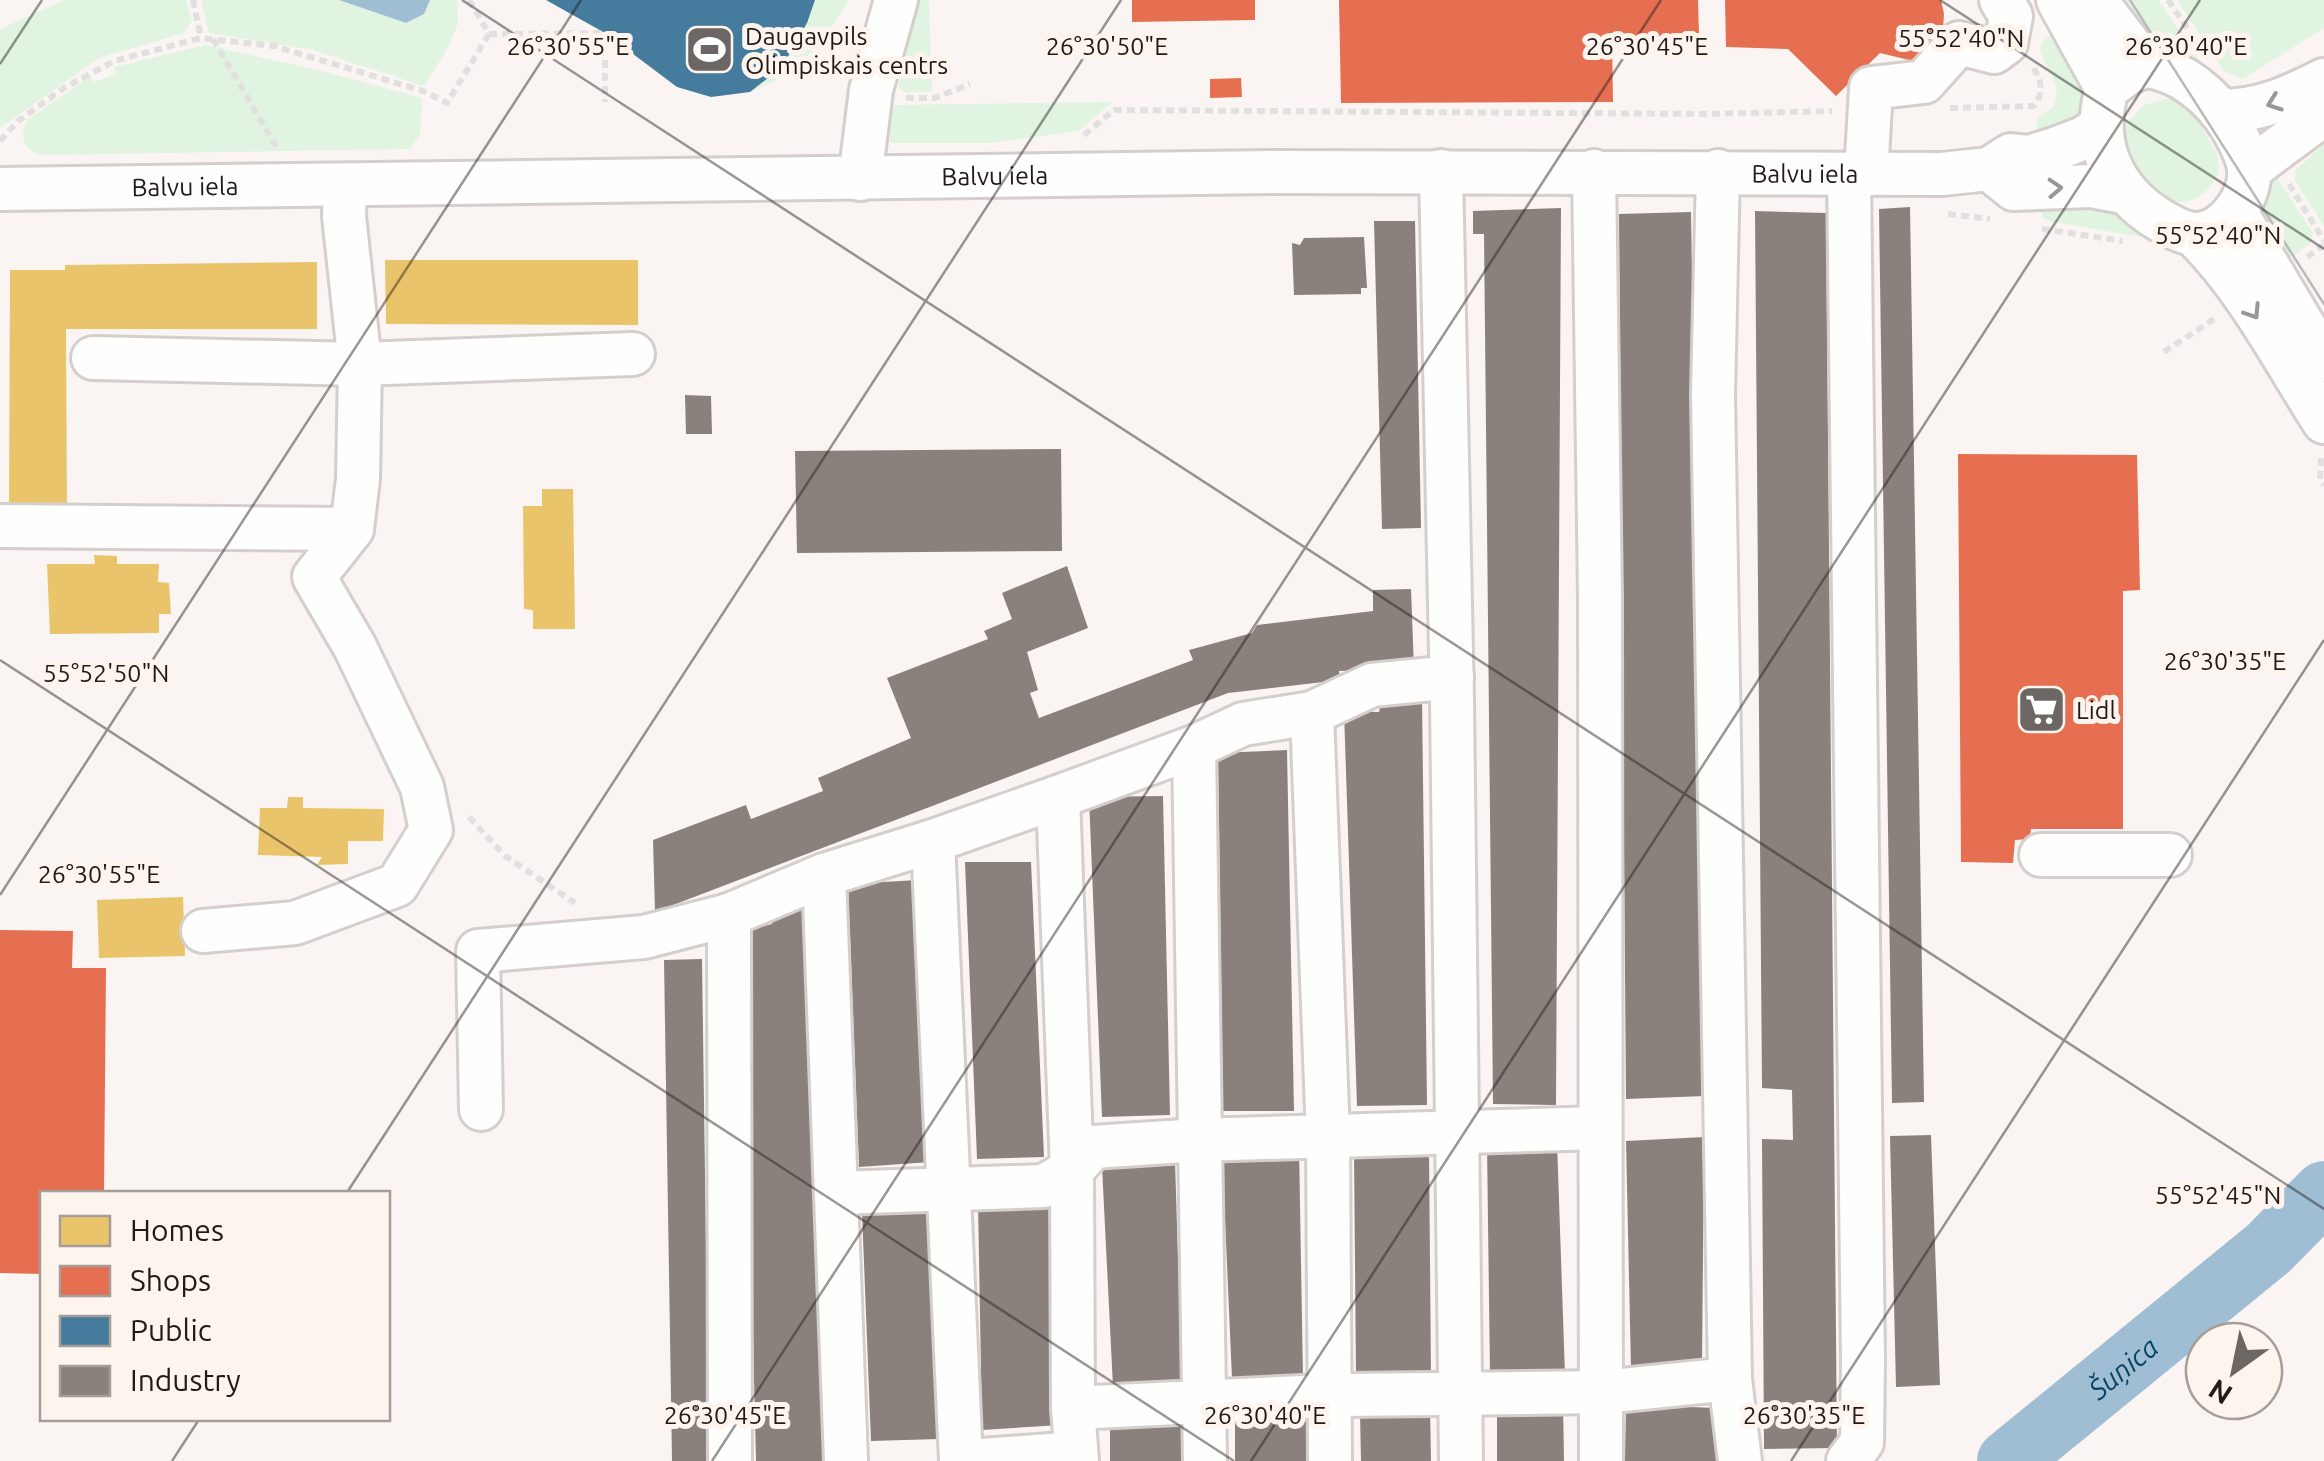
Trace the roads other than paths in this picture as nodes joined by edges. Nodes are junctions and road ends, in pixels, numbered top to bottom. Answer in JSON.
{"nodes":[{"id":1,"x":896,"y":0,"type":"edge"},
{"id":2,"x":2001,"y":0,"type":"edge"},
{"id":3,"x":2058,"y":0,"type":"edge"},
{"id":4,"x":2096,"y":0,"type":"edge"},
{"id":5,"x":2146,"y":66,"type":"junction"},
{"id":6,"x":2324,"y":80,"type":"edge"},
{"id":7,"x":2104,"y":108,"type":"junction"},
{"id":8,"x":2220,"y":110,"type":"junction"},
{"id":9,"x":2324,"y":114,"type":"edge"},
{"id":10,"x":1989,"y":170,"type":"junction"},
{"id":11,"x":1442,"y":171,"type":"junction"},
{"id":12,"x":1594,"y":171,"type":"junction"},
{"id":13,"x":1718,"y":171,"type":"junction"},
{"id":14,"x":2267,"y":173,"type":"junction"},
{"id":15,"x":1857,"y":175,"type":"junction"},
{"id":16,"x":860,"y":179,"type":"junction"},
{"id":17,"x":345,"y":186,"type":"junction"},
{"id":18,"x":0,"y":188,"type":"edge"},
{"id":19,"x":2127,"y":193,"type":"junction"},
{"id":20,"x":2234,"y":211,"type":"junction"},
{"id":21,"x":2194,"y":234,"type":"junction"},
{"id":22,"x":633,"y":354,"type":"dead end"},
{"id":23,"x":93,"y":358,"type":"dead end"},
{"id":24,"x":2324,"y":360,"type":"edge"},
{"id":25,"x":360,"y":364,"type":"junction"},
{"id":26,"x":2324,"y":422,"type":"edge"},
{"id":27,"x":0,"y":526,"type":"edge"},
{"id":28,"x":352,"y":529,"type":"junction"},
{"id":29,"x":1452,"y":677,"type":"junction"},
{"id":30,"x":1312,"y":713,"type":"junction"},
{"id":31,"x":1194,"y":747,"type":"junction"},
{"id":32,"x":1058,"y":797,"type":"junction"},
{"id":33,"x":933,"y":841,"type":"junction"},
{"id":34,"x":2170,"y":854,"type":"dead end"},
{"id":35,"x":2041,"y":856,"type":"dead end"},
{"id":36,"x":824,"y":875,"type":"junction"},
{"id":37,"x":729,"y":915,"type":"junction"},
{"id":38,"x":203,"y":931,"type":"dead end"},
{"id":39,"x":481,"y":1109,"type":"dead end"},
{"id":40,"x":1600,"y":1128,"type":"junction"},
{"id":41,"x":1457,"y":1133,"type":"junction"},
{"id":42,"x":1328,"y":1137,"type":"junction"},
{"id":43,"x":1198,"y":1140,"type":"junction"},
{"id":44,"x":1072,"y":1170,"type":"junction"},
{"id":45,"x":950,"y":1188,"type":"junction"},
{"id":46,"x":837,"y":1193,"type":"junction"},
{"id":47,"x":1730,"y":1379,"type":"junction"},
{"id":48,"x":1603,"y":1392,"type":"junction"},
{"id":49,"x":1460,"y":1394,"type":"junction"},
{"id":50,"x":1328,"y":1396,"type":"junction"},
{"id":51,"x":1204,"y":1403,"type":"junction"},
{"id":52,"x":1073,"y":1408,"type":"junction"},
{"id":53,"x":1077,"y":1457,"type":"edge"},
{"id":54,"x":730,"y":1461,"type":"edge"},
{"id":55,"x":846,"y":1461,"type":"edge"},
{"id":56,"x":961,"y":1461,"type":"edge"},
{"id":57,"x":968,"y":1461,"type":"edge"},
{"id":58,"x":1205,"y":1461,"type":"edge"},
{"id":59,"x":1330,"y":1461,"type":"edge"},
{"id":60,"x":1461,"y":1461,"type":"edge"},
{"id":61,"x":1601,"y":1461,"type":"edge"},
{"id":62,"x":1740,"y":1461,"type":"edge"},
{"id":63,"x":1848,"y":1461,"type":"edge"}],
"edges":[{"from":1,"to":16,"type":"street"},
{"from":2,"to":15,"type":"street"},
{"from":3,"to":7,"type":"street"},
{"from":4,"to":5,"type":"street"},
{"from":5,"to":7,"type":"street"},
{"from":5,"to":8,"type":"street"},
{"from":6,"to":8,"type":"street","one_way":true},
{"from":7,"to":10,"type":"street","name":"Balvu iela"},
{"from":7,"to":19,"type":"street"},
{"from":8,"to":14,"type":"street"},
{"from":9,"to":14,"type":"street"},
{"from":10,"to":15,"type":"street","name":"Balvu iela"},
{"from":10,"to":19,"type":"street","name":"Balvu iela","one_way":true},
{"from":11,"to":12,"type":"street","name":"Balvu iela"},
{"from":11,"to":16,"type":"street","name":"Balvu iela"},
{"from":11,"to":29,"type":"street"},
{"from":12,"to":13,"type":"street","name":"Balvu iela"},
{"from":12,"to":40,"type":"street"},
{"from":13,"to":15,"type":"street","name":"Balvu iela"},
{"from":13,"to":47,"type":"street"},
{"from":14,"to":20,"type":"street"},
{"from":15,"to":63,"type":"street"},
{"from":16,"to":17,"type":"street","name":"Balvu iela"},
{"from":17,"to":18,"type":"street","name":"Balvu iela"},
{"from":17,"to":25,"type":"street"},
{"from":19,"to":21,"type":"street"},
{"from":20,"to":21,"type":"street"},
{"from":20,"to":24,"type":"street"},
{"from":21,"to":26,"type":"street","one_way":true},
{"from":22,"to":25,"type":"street"},
{"from":23,"to":25,"type":"street"},
{"from":25,"to":28,"type":"street"},
{"from":27,"to":28,"type":"street"},
{"from":28,"to":38,"type":"street"},
{"from":29,"to":30,"type":"street"},
{"from":29,"to":41,"type":"street"},
{"from":30,"to":31,"type":"street"},
{"from":30,"to":42,"type":"street"},
{"from":31,"to":32,"type":"street"},
{"from":31,"to":43,"type":"street"},
{"from":32,"to":33,"type":"street"},
{"from":32,"to":44,"type":"street"},
{"from":33,"to":36,"type":"street"},
{"from":33,"to":45,"type":"street"},
{"from":34,"to":35,"type":"street"},
{"from":36,"to":37,"type":"street"},
{"from":36,"to":46,"type":"street"},
{"from":37,"to":39,"type":"street"},
{"from":37,"to":54,"type":"street"},
{"from":40,"to":41,"type":"street"},
{"from":40,"to":48,"type":"street"},
{"from":41,"to":42,"type":"street"},
{"from":41,"to":49,"type":"street"},
{"from":42,"to":43,"type":"street"},
{"from":42,"to":50,"type":"street"},
{"from":43,"to":44,"type":"street"},
{"from":43,"to":51,"type":"street"},
{"from":44,"to":45,"type":"street"},
{"from":44,"to":52,"type":"street"},
{"from":45,"to":46,"type":"street"},
{"from":45,"to":56,"type":"street"},
{"from":46,"to":55,"type":"street"},
{"from":47,"to":48,"type":"street"},
{"from":47,"to":62,"type":"street"},
{"from":48,"to":49,"type":"street"},
{"from":48,"to":61,"type":"street"},
{"from":49,"to":50,"type":"street"},
{"from":49,"to":60,"type":"street"},
{"from":50,"to":51,"type":"street"},
{"from":50,"to":59,"type":"street"},
{"from":51,"to":52,"type":"street"},
{"from":51,"to":58,"type":"street"},
{"from":52,"to":53,"type":"street"},
{"from":53,"to":57,"type":"street"}]}
